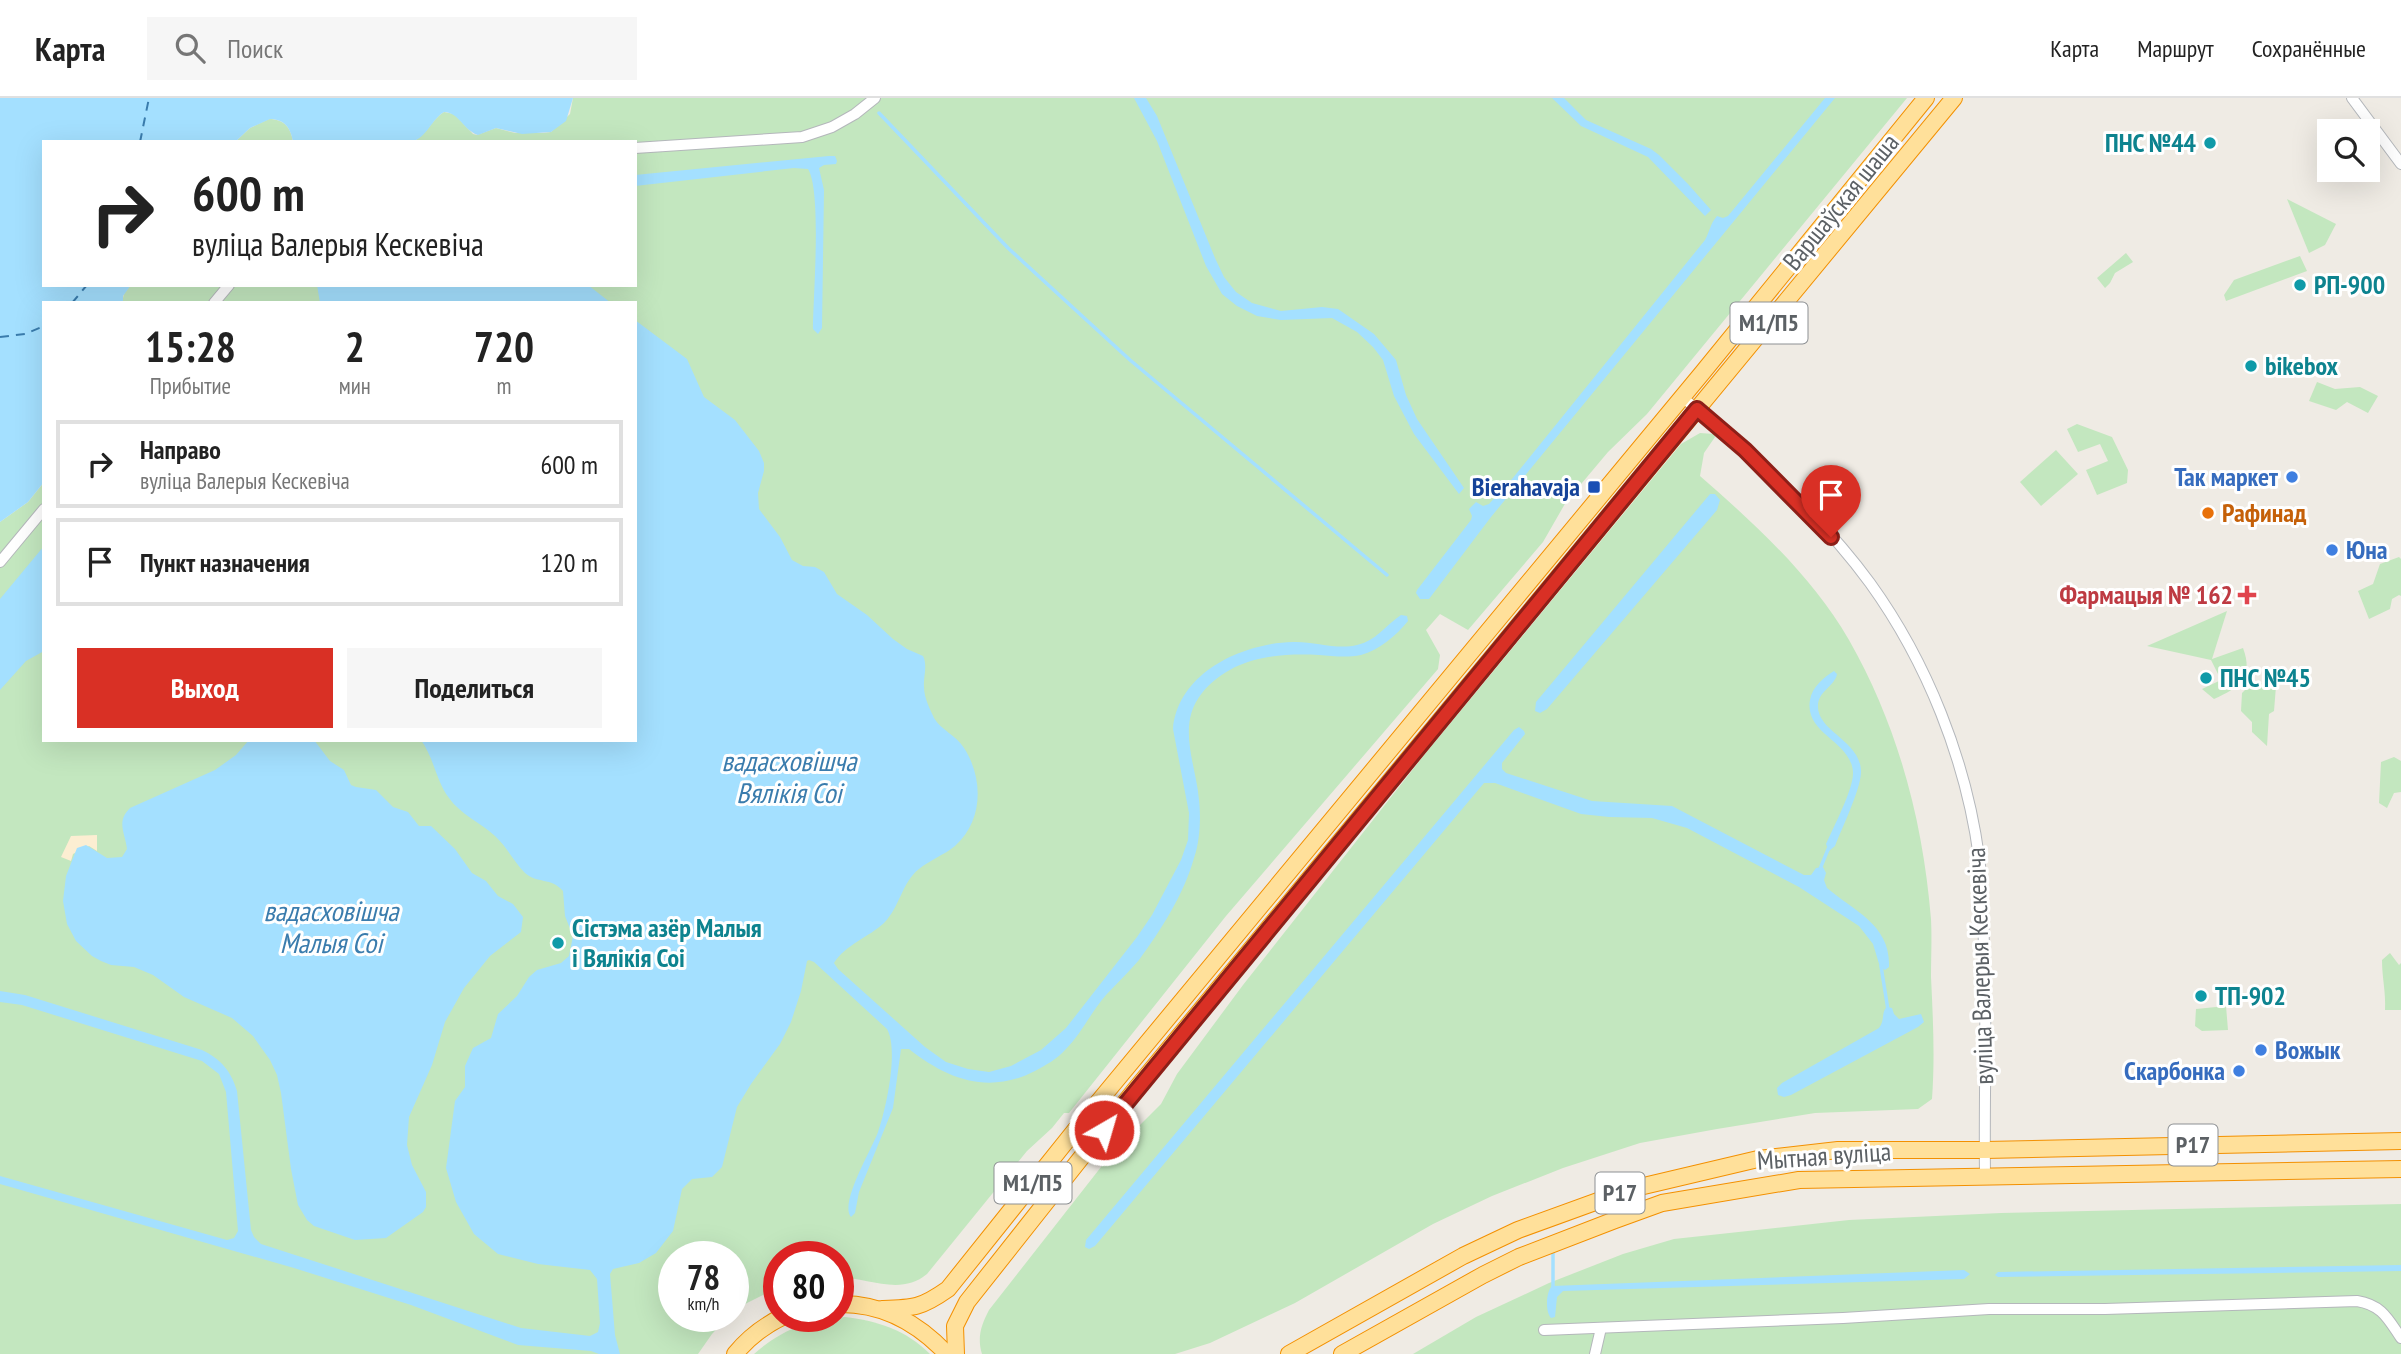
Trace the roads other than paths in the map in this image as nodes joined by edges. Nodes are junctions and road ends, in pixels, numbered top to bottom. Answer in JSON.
{"nodes":[{"id":1,"x":875,"y":98,"type":"edge"},
{"id":2,"x":1926,"y":98,"type":"edge"},
{"id":3,"x":1954,"y":98,"type":"edge"},
{"id":4,"x":2352,"y":98,"type":"edge"},
{"id":5,"x":637,"y":148,"type":"edge"},
{"id":6,"x":2401,"y":164,"type":"edge"},
{"id":7,"x":227,"y":287,"type":"edge"},
{"id":8,"x":216,"y":301,"type":"edge"},
{"id":9,"x":1682,"y":397,"type":"junction"},
{"id":10,"x":1697,"y":409,"type":"junction"},
{"id":11,"x":42,"y":511,"type":"edge"},
{"id":12,"x":0,"y":562,"type":"edge"},
{"id":13,"x":2401,"y":1141,"type":"edge"},
{"id":14,"x":1985,"y":1150,"type":"junction"},
{"id":15,"x":2401,"y":1169,"type":"edge"},
{"id":16,"x":1985,"y":1175,"type":"junction"},
{"id":17,"x":854,"y":1304,"type":"edge"},
{"id":18,"x":882,"y":1309,"type":"junction"},
{"id":19,"x":763,"y":1328,"type":"edge"},
{"id":20,"x":1601,"y":1328,"type":"junction"},
{"id":21,"x":1544,"y":1329,"type":"dead end"},
{"id":22,"x":2401,"y":1338,"type":"edge"},
{"id":23,"x":735,"y":1354,"type":"edge"},
{"id":24,"x":947,"y":1354,"type":"edge"},
{"id":25,"x":956,"y":1354,"type":"edge"},
{"id":26,"x":1289,"y":1354,"type":"edge"},
{"id":27,"x":1342,"y":1354,"type":"edge"},
{"id":28,"x":1595,"y":1354,"type":"edge"}],
"edges":[{"from":1,"to":5,"type":"street"},
{"from":2,"to":9,"type":"highway","name":"Варшаўская шаша","number":"М1/П5"},
{"from":3,"to":10,"type":"highway","name":"Варшаўская шаша","number":"М1/П5"},
{"from":4,"to":6,"type":"street"},
{"from":7,"to":8,"type":"street"},
{"from":9,"to":10,"type":"street","name":"вуліца Валерыя Кескевіча"},
{"from":9,"to":18,"type":"highway","name":"Варшаўская шаша","number":"М1/П5"},
{"from":10,"to":14,"type":"street","name":"вуліца Валерыя Кескевіча"},
{"from":10,"to":25,"type":"highway","name":"Варшаўская шаша","number":"М1/П5"},
{"from":11,"to":12,"type":"street"},
{"from":13,"to":14,"type":"highway","name":"Мытная вуліца","number":"Р17"},
{"from":14,"to":16,"type":"street","name":"вуліца Валерыя Кескевіча"},
{"from":14,"to":26,"type":"highway","name":"Мытная вуліца","number":"Р17"},
{"from":15,"to":16,"type":"highway","name":"Мытная вуліца","number":"Р17"},
{"from":16,"to":27,"type":"highway","name":"Мытная вуліца","number":"Р17"},
{"from":17,"to":18,"type":"highway","name":"Варшаўская шаша","number":"М1/П5"},
{"from":18,"to":24,"type":"highway","name":"Варшаўская шаша","number":"М1/П5"},
{"from":19,"to":23,"type":"highway"},
{"from":20,"to":21,"type":"street"},
{"from":20,"to":22,"type":"street"},
{"from":20,"to":28,"type":"street"}]}
